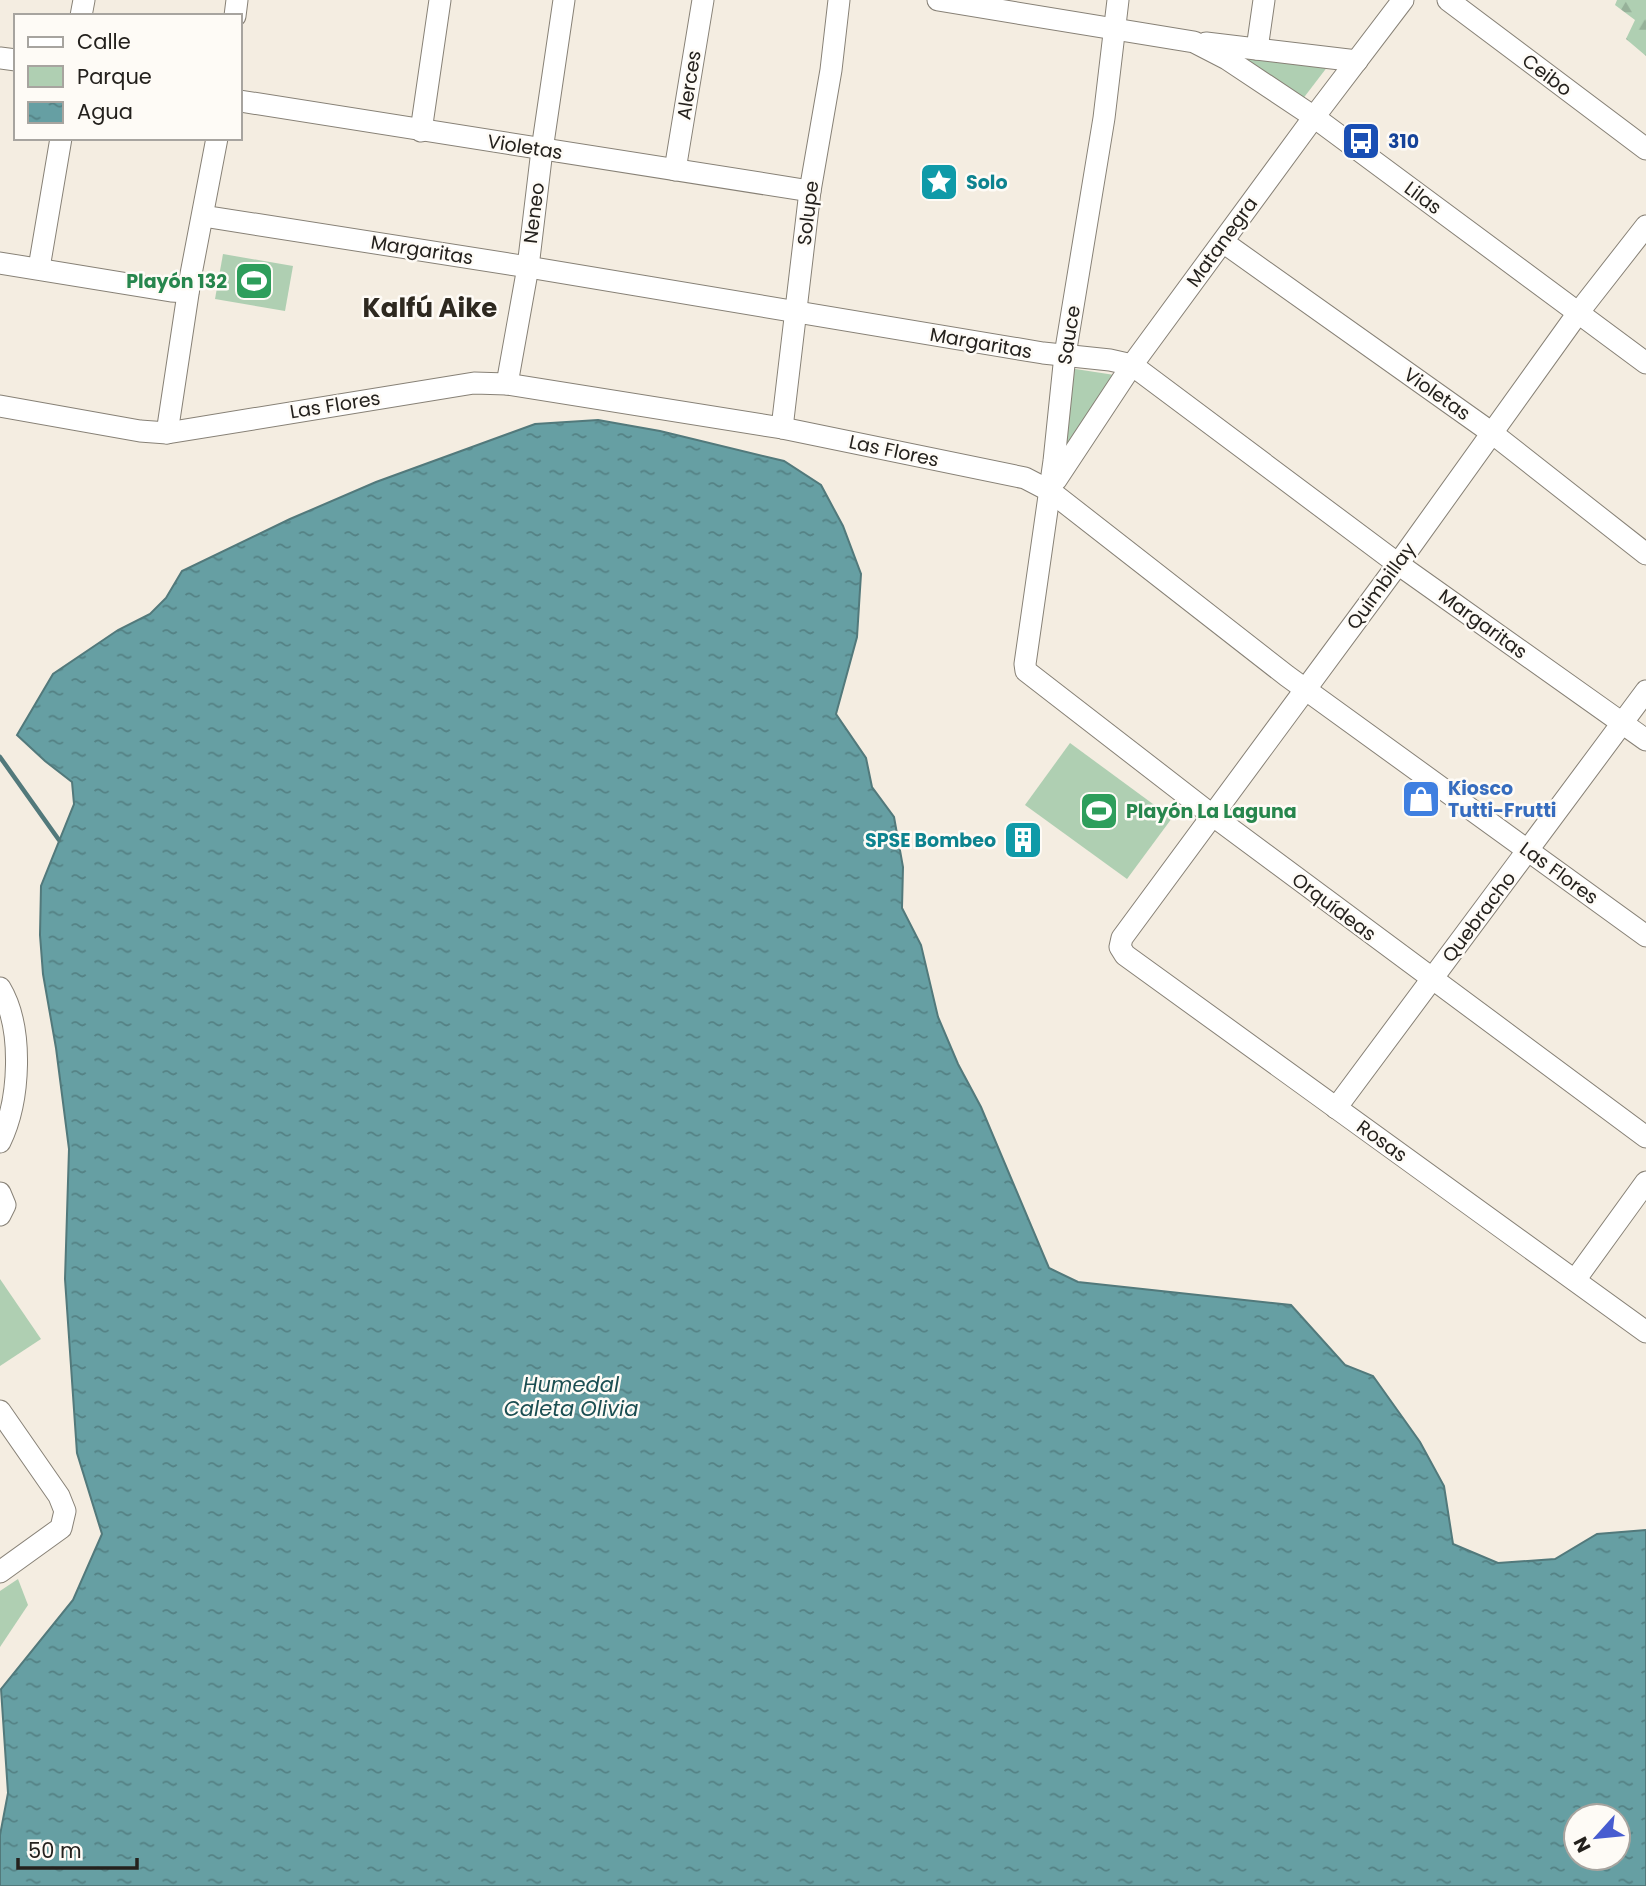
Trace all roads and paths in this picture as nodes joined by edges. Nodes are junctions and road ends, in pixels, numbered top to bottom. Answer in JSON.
{"nodes":[{"id":1,"x":440,"y":0,"type":"edge"},
{"id":2,"x":564,"y":0,"type":"edge"},
{"id":3,"x":703,"y":0,"type":"edge"},
{"id":4,"x":839,"y":0,"type":"edge"},
{"id":5,"x":938,"y":0,"type":"edge"},
{"id":6,"x":1118,"y":0,"type":"edge"},
{"id":7,"x":1264,"y":0,"type":"edge"},
{"id":8,"x":1403,"y":0,"type":"edge"},
{"id":9,"x":1448,"y":0,"type":"edge"},
{"id":10,"x":981,"y":3,"type":"edge"},
{"id":11,"x":1113,"y":28,"type":"junction"},
{"id":12,"x":1194,"y":42,"type":"junction"},
{"id":13,"x":1257,"y":49,"type":"junction"},
{"id":14,"x":1357,"y":61,"type":"junction"},
{"id":15,"x":242,"y":101,"type":"edge"},
{"id":16,"x":1314,"y":117,"type":"junction"},
{"id":17,"x":421,"y":131,"type":"junction"},
{"id":18,"x":61,"y":140,"type":"edge"},
{"id":19,"x":217,"y":140,"type":"edge"},
{"id":20,"x":1646,"y":149,"type":"edge"},
{"id":21,"x":542,"y":150,"type":"junction"},
{"id":22,"x":675,"y":170,"type":"junction"},
{"id":23,"x":810,"y":191,"type":"junction"},
{"id":24,"x":203,"y":216,"type":"junction"},
{"id":25,"x":1646,"y":226,"type":"edge"},
{"id":26,"x":1223,"y":242,"type":"junction"},
{"id":27,"x":0,"y":263,"type":"edge"},
{"id":28,"x":528,"y":267,"type":"junction"},
{"id":29,"x":39,"y":268,"type":"junction"},
{"id":30,"x":188,"y":292,"type":"junction"},
{"id":31,"x":797,"y":311,"type":"junction"},
{"id":32,"x":1578,"y":313,"type":"junction"},
{"id":33,"x":1065,"y":355,"type":"junction"},
{"id":34,"x":1646,"y":363,"type":"edge"},
{"id":35,"x":1132,"y":365,"type":"junction"},
{"id":36,"x":507,"y":384,"type":"junction"},
{"id":37,"x":0,"y":406,"type":"edge"},
{"id":38,"x":782,"y":428,"type":"junction"},
{"id":39,"x":167,"y":433,"type":"junction"},
{"id":40,"x":1492,"y":433,"type":"junction"},
{"id":41,"x":1050,"y":491,"type":"junction"},
{"id":42,"x":1646,"y":554,"type":"edge"},
{"id":43,"x":1398,"y":564,"type":"junction"},
{"id":44,"x":1026,"y":671,"type":"joint"},
{"id":45,"x":1305,"y":689,"type":"junction"},
{"id":46,"x":1646,"y":691,"type":"edge"},
{"id":47,"x":1622,"y":723,"type":"junction"},
{"id":48,"x":1646,"y":740,"type":"edge"},
{"id":49,"x":1212,"y":815,"type":"junction"},
{"id":50,"x":1528,"y":850,"type":"junction"},
{"id":51,"x":1646,"y":936,"type":"edge"},
{"id":52,"x":1120,"y":947,"type":"joint"},
{"id":53,"x":1432,"y":980,"type":"junction"},
{"id":54,"x":0,"y":988,"type":"edge"},
{"id":55,"x":1336,"y":1108,"type":"junction"},
{"id":56,"x":1646,"y":1138,"type":"edge"},
{"id":57,"x":0,"y":1142,"type":"edge"},
{"id":58,"x":1646,"y":1182,"type":"edge"},
{"id":59,"x":0,"y":1193,"type":"edge"},
{"id":60,"x":0,"y":1215,"type":"edge"},
{"id":61,"x":1575,"y":1280,"type":"junction"},
{"id":62,"x":1646,"y":1332,"type":"edge"},
{"id":63,"x":0,"y":1411,"type":"edge"},
{"id":64,"x":0,"y":1572,"type":"edge"}],
"edges":[{"from":1,"to":17,"type":"street"},
{"from":2,"to":21,"type":"street","name":"Neneo"},
{"from":3,"to":22,"type":"street","name":"Alerces"},
{"from":4,"to":23,"type":"street","name":"Solupe"},
{"from":5,"to":10,"type":"street","name":"Lilas"},
{"from":6,"to":11,"type":"street","name":"Sauce"},
{"from":7,"to":13,"type":"street"},
{"from":8,"to":14,"type":"street","name":"Matanegra"},
{"from":9,"to":20,"type":"street","name":"Ceibo"},
{"from":10,"to":11,"type":"street","name":"Lilas"},
{"from":11,"to":12,"type":"street","name":"Lilas"},
{"from":11,"to":33,"type":"street","name":"Sauce"},
{"from":12,"to":13,"type":"street","name":"Lilas"},
{"from":12,"to":16,"type":"street","name":"Lilas"},
{"from":13,"to":14,"type":"street","name":"Lilas"},
{"from":14,"to":16,"type":"street","name":"Matanegra"},
{"from":15,"to":17,"type":"street","name":"Violetas"},
{"from":16,"to":26,"type":"street","name":"Matanegra"},
{"from":16,"to":32,"type":"street","name":"Lilas"},
{"from":17,"to":21,"type":"street","name":"Violetas"},
{"from":18,"to":29,"type":"street"},
{"from":19,"to":24,"type":"street"},
{"from":21,"to":22,"type":"street","name":"Violetas"},
{"from":21,"to":28,"type":"street","name":"Neneo"},
{"from":22,"to":23,"type":"street","name":"Violetas"},
{"from":23,"to":31,"type":"street","name":"Solupe"},
{"from":24,"to":28,"type":"street","name":"Margaritas"},
{"from":24,"to":30,"type":"street"},
{"from":25,"to":32,"type":"street","name":"Quimbillay"},
{"from":26,"to":35,"type":"street","name":"Matanegra"},
{"from":26,"to":40,"type":"street","name":"Violetas"},
{"from":27,"to":29,"type":"street"},
{"from":28,"to":31,"type":"street","name":"Margaritas"},
{"from":28,"to":36,"type":"street","name":"Neneo"},
{"from":29,"to":30,"type":"street"},
{"from":30,"to":39,"type":"street"},
{"from":31,"to":33,"type":"street","name":"Margaritas"},
{"from":31,"to":38,"type":"street","name":"Solupe"},
{"from":32,"to":34,"type":"street","name":"Lilas"},
{"from":32,"to":40,"type":"street","name":"Quimbillay"},
{"from":33,"to":35,"type":"street","name":"Margaritas"},
{"from":33,"to":41,"type":"street","name":"Sauce"},
{"from":35,"to":41,"type":"street","name":"Matanegra"},
{"from":35,"to":43,"type":"street","name":"Margaritas"},
{"from":36,"to":38,"type":"street","name":"Las Flores"},
{"from":36,"to":39,"type":"street","name":"Las Flores"},
{"from":37,"to":39,"type":"street","name":"Las Flores"},
{"from":38,"to":41,"type":"street","name":"Las Flores"},
{"from":40,"to":42,"type":"street","name":"Violetas"},
{"from":40,"to":43,"type":"street","name":"Quimbillay"},
{"from":41,"to":44,"type":"street","name":"Sauce"},
{"from":41,"to":45,"type":"street","name":"Las Flores"},
{"from":43,"to":45,"type":"street","name":"Quimbillay"},
{"from":43,"to":47,"type":"street","name":"Margaritas"},
{"from":44,"to":49,"type":"street","name":"Orquídeas"},
{"from":45,"to":49,"type":"street","name":"Quimbillay"},
{"from":45,"to":50,"type":"street","name":"Las Flores"},
{"from":46,"to":47,"type":"street","name":"Quebracho"},
{"from":47,"to":48,"type":"street","name":"Margaritas"},
{"from":47,"to":50,"type":"street","name":"Quebracho"},
{"from":49,"to":52,"type":"street","name":"Quimbillay"},
{"from":49,"to":53,"type":"street","name":"Orquídeas"},
{"from":50,"to":51,"type":"street","name":"Las Flores"},
{"from":50,"to":53,"type":"street","name":"Quebracho"},
{"from":52,"to":55,"type":"street","name":"Rosas"},
{"from":53,"to":55,"type":"street","name":"Quebracho"},
{"from":53,"to":56,"type":"street","name":"Orquídeas"},
{"from":54,"to":57,"type":"street"},
{"from":55,"to":61,"type":"street","name":"Rosas"},
{"from":58,"to":61,"type":"street"},
{"from":59,"to":60,"type":"street"},
{"from":61,"to":62,"type":"street","name":"Rosas"},
{"from":63,"to":64,"type":"street"}]}
